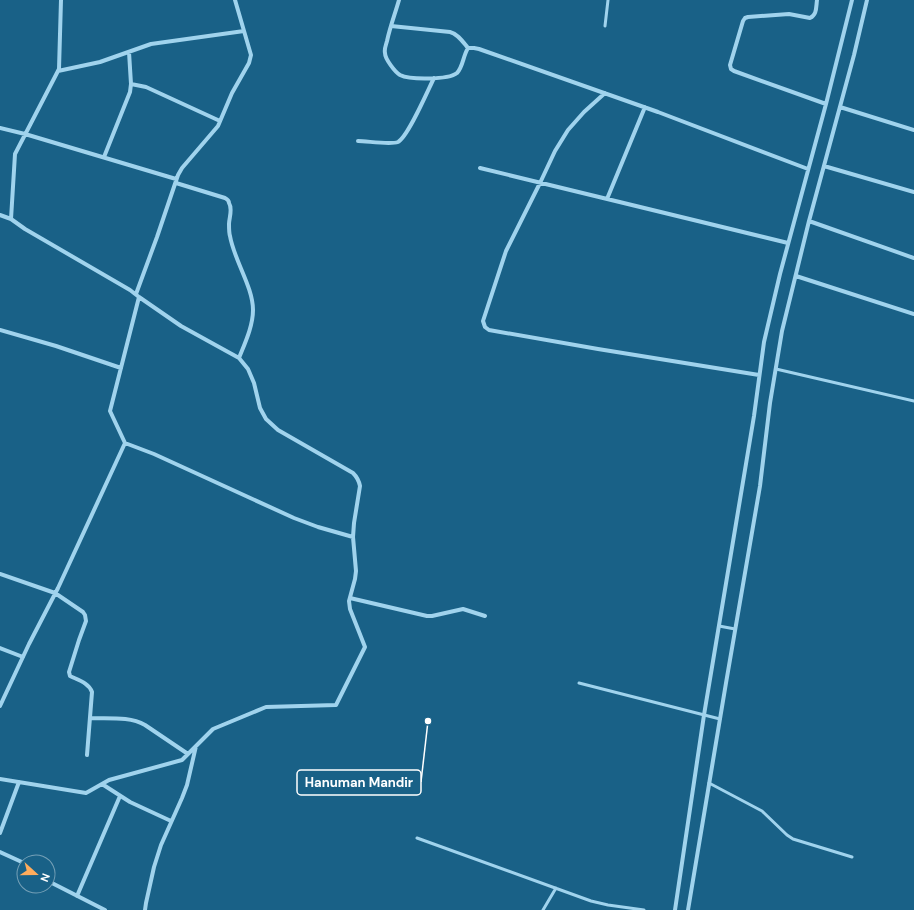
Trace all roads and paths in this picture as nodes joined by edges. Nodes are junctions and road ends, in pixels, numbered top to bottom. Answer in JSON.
{"nodes":[{"id":1,"x":61,"y":0,"type":"edge"},
{"id":2,"x":235,"y":0,"type":"edge"},
{"id":3,"x":400,"y":0,"type":"edge"},
{"id":4,"x":608,"y":0,"type":"edge"},
{"id":5,"x":817,"y":0,"type":"edge"},
{"id":6,"x":852,"y":0,"type":"edge"},
{"id":7,"x":867,"y":0,"type":"edge"},
{"id":8,"x":391,"y":26,"type":"junction"},
{"id":9,"x":605,"y":26,"type":"dead end"},
{"id":10,"x":244,"y":31,"type":"junction"},
{"id":11,"x":468,"y":48,"type":"junction"},
{"id":12,"x":129,"y":52,"type":"junction"},
{"id":13,"x":58,"y":71,"type":"junction"},
{"id":14,"x":434,"y":78,"type":"junction"},
{"id":15,"x":131,"y":84,"type":"junction"},
{"id":16,"x":605,"y":93,"type":"junction"},
{"id":17,"x":826,"y":104,"type":"junction"},
{"id":18,"x":645,"y":107,"type":"junction"},
{"id":19,"x":840,"y":107,"type":"junction"},
{"id":20,"x":220,"y":121,"type":"junction"},
{"id":21,"x":0,"y":128,"type":"edge"},
{"id":22,"x":914,"y":130,"type":"edge"},
{"id":23,"x":25,"y":134,"type":"junction"},
{"id":24,"x":358,"y":140,"type":"dead end"},
{"id":25,"x":104,"y":158,"type":"junction"},
{"id":26,"x":824,"y":166,"type":"junction"},
{"id":27,"x":480,"y":168,"type":"dead end"},
{"id":28,"x":808,"y":169,"type":"junction"},
{"id":29,"x":176,"y":181,"type":"junction"},
{"id":30,"x":540,"y":183,"type":"junction"},
{"id":31,"x":914,"y":192,"type":"edge"},
{"id":32,"x":608,"y":199,"type":"junction"},
{"id":33,"x":0,"y":215,"type":"edge"},
{"id":34,"x":11,"y":219,"type":"junction"},
{"id":35,"x":809,"y":221,"type":"junction"},
{"id":36,"x":788,"y":244,"type":"junction"},
{"id":37,"x":914,"y":258,"type":"edge"},
{"id":38,"x":796,"y":276,"type":"junction"},
{"id":39,"x":137,"y":296,"type":"junction"},
{"id":40,"x":914,"y":314,"type":"edge"},
{"id":41,"x":0,"y":330,"type":"edge"},
{"id":42,"x":239,"y":358,"type":"junction"},
{"id":43,"x":121,"y":368,"type":"junction"},
{"id":44,"x":776,"y":369,"type":"junction"},
{"id":45,"x":759,"y":375,"type":"junction"},
{"id":46,"x":914,"y":401,"type":"edge"},
{"id":47,"x":125,"y":444,"type":"junction"},
{"id":48,"x":353,"y":537,"type":"junction"},
{"id":49,"x":0,"y":574,"type":"edge"},
{"id":50,"x":55,"y":593,"type":"junction"},
{"id":51,"x":350,"y":598,"type":"junction"},
{"id":52,"x":486,"y":616,"type":"dead end"},
{"id":53,"x":718,"y":626,"type":"junction"},
{"id":54,"x":735,"y":629,"type":"junction"},
{"id":55,"x":0,"y":648,"type":"edge"},
{"id":56,"x":23,"y":657,"type":"junction"},
{"id":57,"x":579,"y":683,"type":"dead end"},
{"id":58,"x":0,"y":706,"type":"edge"},
{"id":59,"x":704,"y":715,"type":"junction"},
{"id":60,"x":90,"y":718,"type":"junction"},
{"id":61,"x":720,"y":718,"type":"junction"},
{"id":62,"x":196,"y":746,"type":"junction"},
{"id":63,"x":188,"y":754,"type":"junction"},
{"id":64,"x":87,"y":756,"type":"dead end"},
{"id":65,"x":0,"y":779,"type":"edge"},
{"id":66,"x":19,"y":782,"type":"junction"},
{"id":67,"x":709,"y":783,"type":"junction"},
{"id":68,"x":102,"y":784,"type":"junction"},
{"id":69,"x":120,"y":796,"type":"junction"},
{"id":70,"x":171,"y":821,"type":"junction"},
{"id":71,"x":0,"y":833,"type":"edge"},
{"id":72,"x":417,"y":838,"type":"dead end"},
{"id":73,"x":0,"y":852,"type":"edge"},
{"id":74,"x":852,"y":857,"type":"dead end"},
{"id":75,"x":16,"y":859,"type":"edge"},
{"id":76,"x":56,"y":885,"type":"edge"},
{"id":77,"x":556,"y":888,"type":"junction"},
{"id":78,"x":77,"y":896,"type":"junction"},
{"id":79,"x":105,"y":910,"type":"edge"},
{"id":80,"x":145,"y":910,"type":"edge"},
{"id":81,"x":543,"y":910,"type":"edge"},
{"id":82,"x":644,"y":910,"type":"edge"},
{"id":83,"x":675,"y":910,"type":"edge"},
{"id":84,"x":688,"y":910,"type":"edge"}],
"edges":[{"from":1,"to":13,"type":"street"},
{"from":2,"to":10,"type":"street"},
{"from":3,"to":8,"type":"street"},
{"from":4,"to":9,"type":"lane"},
{"from":5,"to":17,"type":"street"},
{"from":6,"to":17,"type":"street"},
{"from":7,"to":19,"type":"street"},
{"from":8,"to":11,"type":"street"},
{"from":8,"to":14,"type":"street"},
{"from":10,"to":12,"type":"street"},
{"from":10,"to":20,"type":"street"},
{"from":11,"to":14,"type":"street"},
{"from":11,"to":16,"type":"street"},
{"from":12,"to":13,"type":"street"},
{"from":12,"to":15,"type":"street"},
{"from":13,"to":23,"type":"street"},
{"from":14,"to":24,"type":"street"},
{"from":15,"to":20,"type":"street"},
{"from":15,"to":25,"type":"street"},
{"from":16,"to":18,"type":"street"},
{"from":16,"to":30,"type":"street"},
{"from":17,"to":28,"type":"street"},
{"from":18,"to":28,"type":"street"},
{"from":18,"to":32,"type":"street"},
{"from":19,"to":22,"type":"street"},
{"from":19,"to":26,"type":"street"},
{"from":20,"to":29,"type":"street"},
{"from":21,"to":23,"type":"street"},
{"from":23,"to":25,"type":"street"},
{"from":23,"to":34,"type":"street"},
{"from":25,"to":29,"type":"street"},
{"from":26,"to":31,"type":"street"},
{"from":26,"to":35,"type":"street"},
{"from":27,"to":30,"type":"street"},
{"from":28,"to":36,"type":"street"},
{"from":29,"to":39,"type":"street"},
{"from":29,"to":42,"type":"street"},
{"from":30,"to":32,"type":"street"},
{"from":30,"to":45,"type":"street"},
{"from":32,"to":36,"type":"street"},
{"from":33,"to":34,"type":"street"},
{"from":34,"to":39,"type":"street"},
{"from":35,"to":37,"type":"street"},
{"from":35,"to":38,"type":"street"},
{"from":36,"to":45,"type":"street"},
{"from":38,"to":40,"type":"street"},
{"from":38,"to":44,"type":"street"},
{"from":39,"to":42,"type":"street"},
{"from":39,"to":43,"type":"street"},
{"from":41,"to":43,"type":"street"},
{"from":42,"to":48,"type":"street"},
{"from":43,"to":47,"type":"street"},
{"from":44,"to":46,"type":"lane"},
{"from":44,"to":54,"type":"street"},
{"from":45,"to":53,"type":"street"},
{"from":47,"to":48,"type":"street"},
{"from":47,"to":50,"type":"street"},
{"from":48,"to":51,"type":"street"},
{"from":49,"to":50,"type":"street"},
{"from":50,"to":56,"type":"street"},
{"from":50,"to":60,"type":"street"},
{"from":51,"to":52,"type":"street"},
{"from":51,"to":62,"type":"street"},
{"from":53,"to":54,"type":"lane"},
{"from":53,"to":59,"type":"street"},
{"from":54,"to":61,"type":"street"},
{"from":55,"to":56,"type":"street"},
{"from":56,"to":58,"type":"street"},
{"from":57,"to":59,"type":"lane"},
{"from":59,"to":61,"type":"lane"},
{"from":59,"to":83,"type":"street"},
{"from":60,"to":63,"type":"street"},
{"from":60,"to":64,"type":"street"},
{"from":61,"to":67,"type":"street"},
{"from":62,"to":63,"type":"street"},
{"from":62,"to":70,"type":"street"},
{"from":63,"to":68,"type":"street"},
{"from":65,"to":66,"type":"street"},
{"from":66,"to":68,"type":"street"},
{"from":66,"to":71,"type":"street"},
{"from":67,"to":74,"type":"lane"},
{"from":67,"to":84,"type":"street"},
{"from":68,"to":69,"type":"street"},
{"from":69,"to":70,"type":"street"},
{"from":69,"to":78,"type":"street"},
{"from":70,"to":80,"type":"street"},
{"from":72,"to":77,"type":"lane"},
{"from":73,"to":75,"type":"street"},
{"from":76,"to":78,"type":"street"},
{"from":77,"to":81,"type":"lane"},
{"from":77,"to":82,"type":"lane"},
{"from":78,"to":79,"type":"street"}]}
